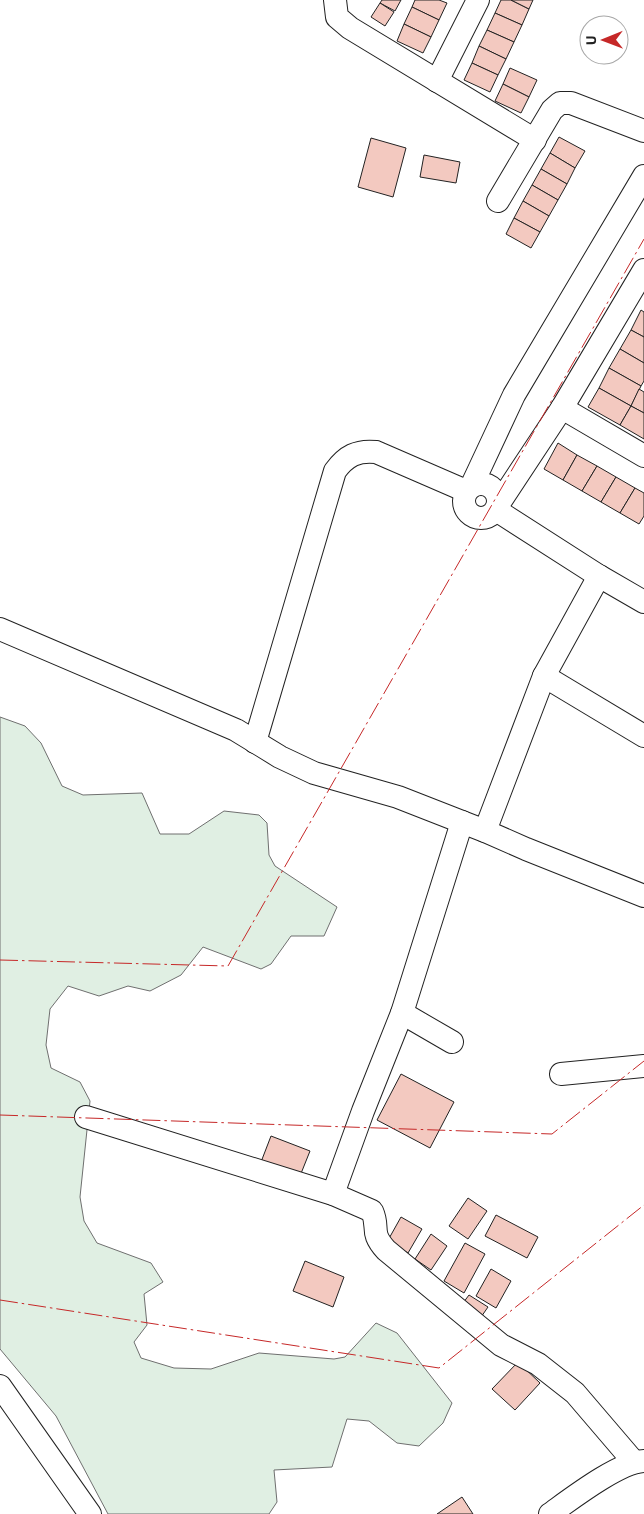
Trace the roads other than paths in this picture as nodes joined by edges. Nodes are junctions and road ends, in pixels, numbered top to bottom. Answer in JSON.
{"nodes":[{"id":1,"x":335,"y":0,"type":"edge"},
{"id":2,"x":478,"y":0,"type":"edge"},
{"id":3,"x":437,"y":81,"type":"junction"},
{"id":4,"x":644,"y":131,"type":"edge"},
{"id":5,"x":535,"y":140,"type":"junction"},
{"id":6,"x":644,"y":176,"type":"edge"},
{"id":7,"x":498,"y":201,"type":"dead end"},
{"id":8,"x":644,"y":270,"type":"edge"},
{"id":9,"x":562,"y":408,"type":"junction"},
{"id":10,"x":644,"y":456,"type":"edge"},
{"id":11,"x":469,"y":489,"type":"junction"},
{"id":12,"x":497,"y":507,"type":"junction"},
{"id":13,"x":598,"y":576,"type":"junction"},
{"id":14,"x":644,"y":602,"type":"edge"},
{"id":15,"x":0,"y":629,"type":"edge"},
{"id":16,"x":544,"y":676,"type":"junction"},
{"id":17,"x":644,"y":736,"type":"edge"},
{"id":18,"x":255,"y":742,"type":"junction"},
{"id":19,"x":462,"y":822,"type":"junction"},
{"id":20,"x":485,"y":830,"type":"junction"},
{"id":21,"x":644,"y":896,"type":"edge"},
{"id":22,"x":402,"y":1014,"type":"junction"},
{"id":23,"x":452,"y":1042,"type":"dead end"},
{"id":24,"x":644,"y":1066,"type":"edge"},
{"id":25,"x":561,"y":1074,"type":"dead end"},
{"id":26,"x":86,"y":1117,"type":"dead end"},
{"id":27,"x":333,"y":1194,"type":"junction"},
{"id":28,"x":0,"y":1386,"type":"edge"},
{"id":29,"x":639,"y":1462,"type":"edge"},
{"id":30,"x":90,"y":1514,"type":"edge"},
{"id":31,"x":550,"y":1514,"type":"edge"}],
"edges":[{"from":1,"to":3,"type":"street"},
{"from":2,"to":3,"type":"street"},
{"from":3,"to":5,"type":"street"},
{"from":4,"to":5,"type":"street"},
{"from":5,"to":7,"type":"street"},
{"from":6,"to":11,"type":"street"},
{"from":8,"to":9,"type":"street"},
{"from":9,"to":10,"type":"street"},
{"from":9,"to":12,"type":"street"},
{"from":11,"to":12,"type":"street"},
{"from":11,"to":18,"type":"street"},
{"from":12,"to":13,"type":"street"},
{"from":13,"to":14,"type":"street"},
{"from":13,"to":16,"type":"street"},
{"from":15,"to":18,"type":"street"},
{"from":16,"to":17,"type":"street"},
{"from":16,"to":20,"type":"street"},
{"from":18,"to":19,"type":"street"},
{"from":19,"to":20,"type":"street"},
{"from":19,"to":22,"type":"street"},
{"from":20,"to":21,"type":"street"},
{"from":22,"to":23,"type":"street"},
{"from":22,"to":27,"type":"street"},
{"from":24,"to":25,"type":"street"},
{"from":26,"to":27,"type":"street"},
{"from":27,"to":29,"type":"street"},
{"from":28,"to":30,"type":"street"},
{"from":29,"to":31,"type":"street"}]}
